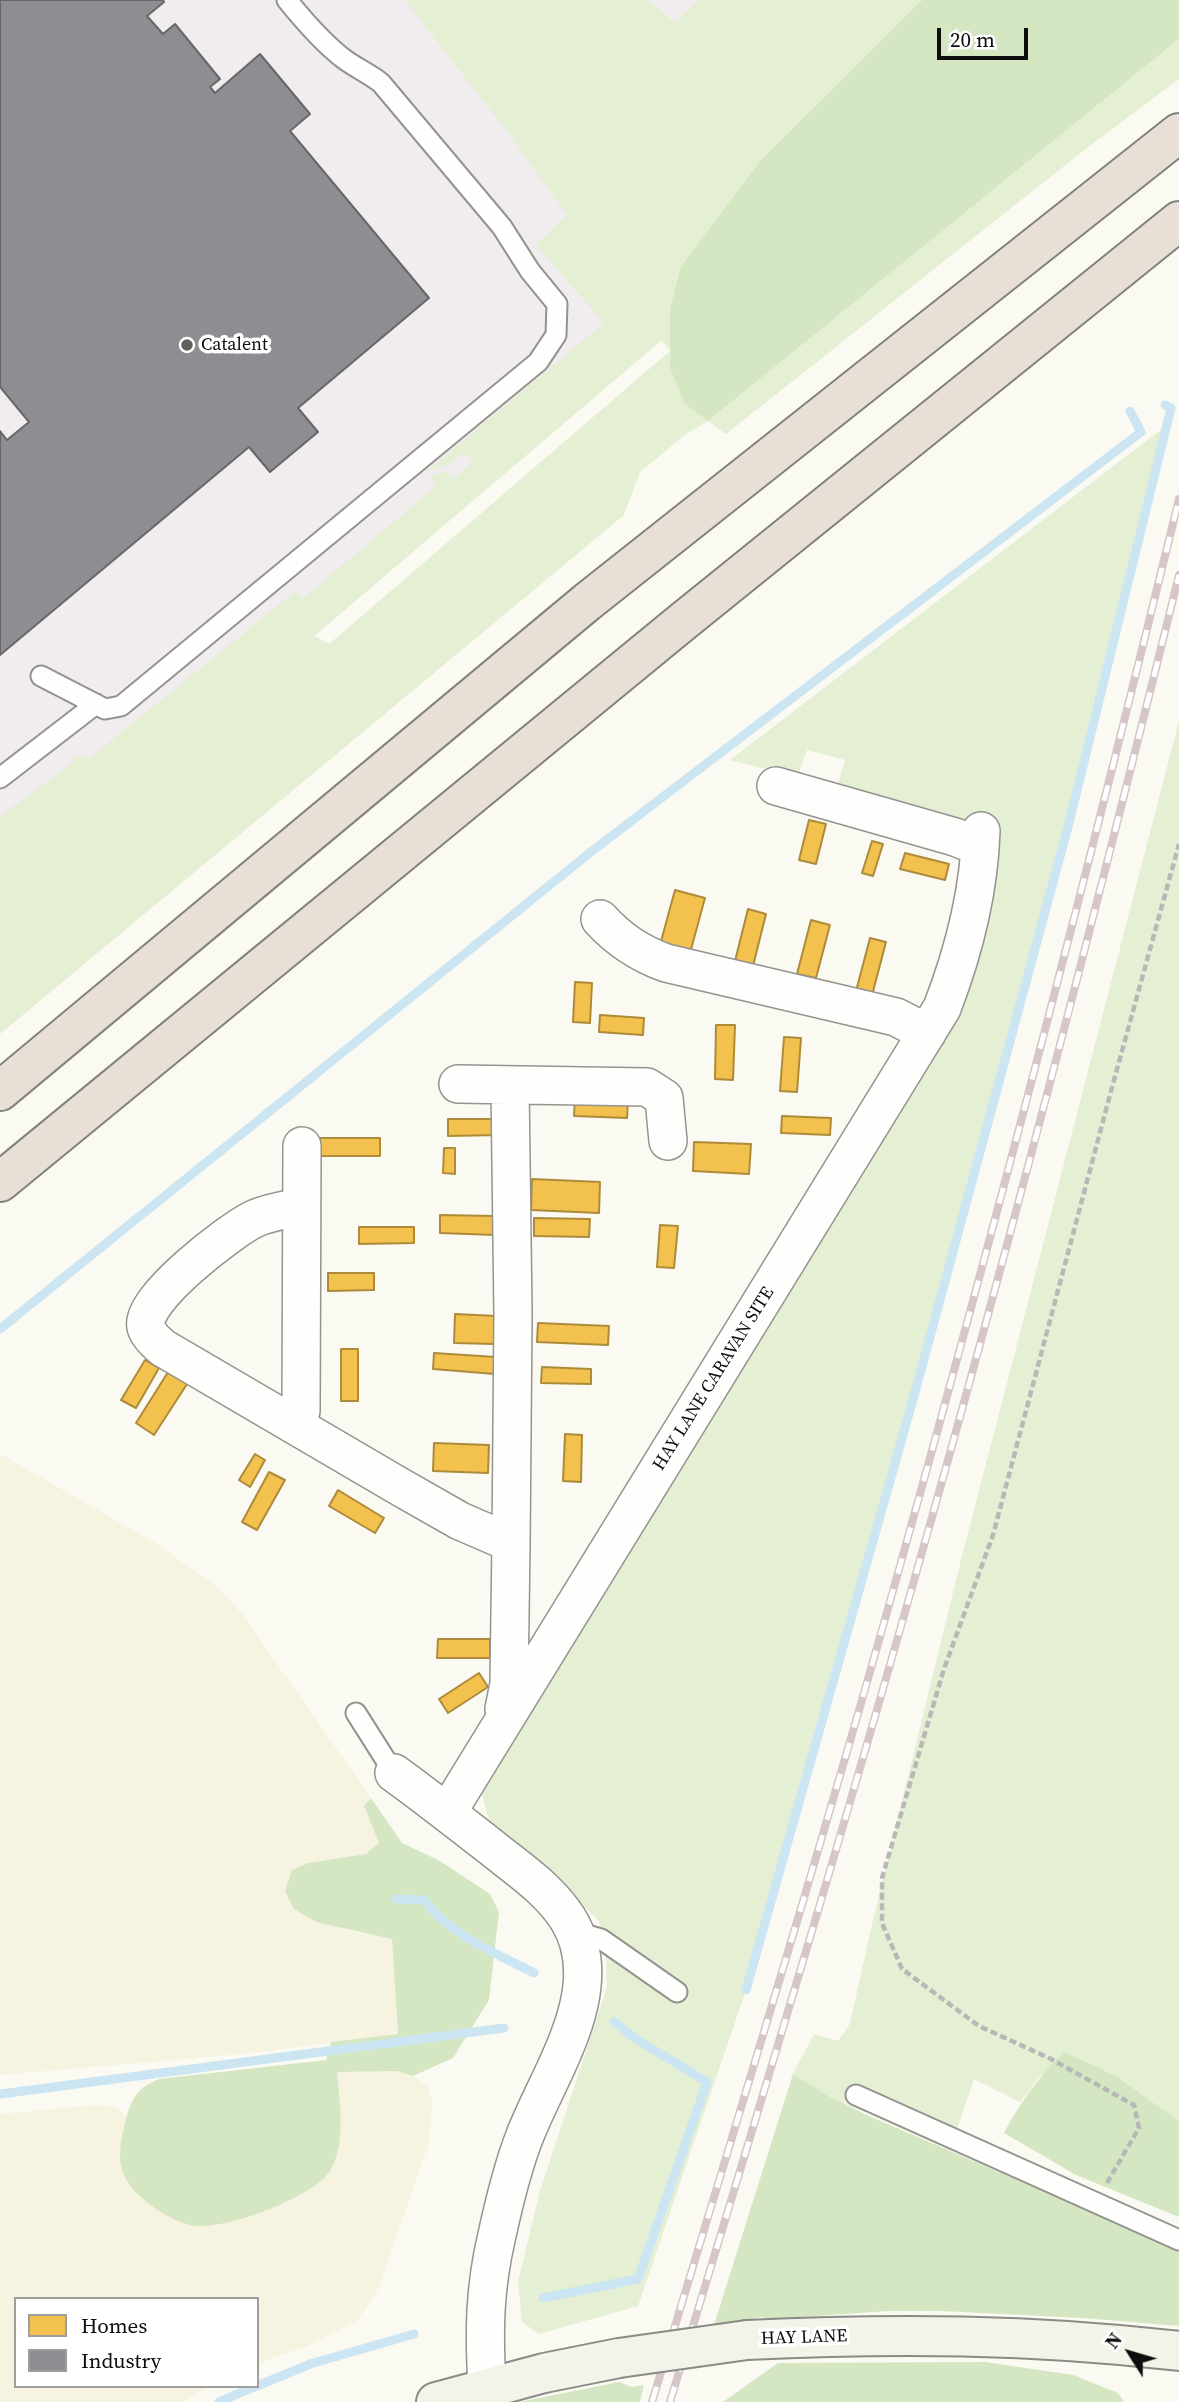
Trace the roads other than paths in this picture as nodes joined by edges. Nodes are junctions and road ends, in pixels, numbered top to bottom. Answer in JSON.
{"nodes":[{"id":1,"x":287,"y":0,"type":"edge"},
{"id":2,"x":1179,"y":134,"type":"edge"},
{"id":3,"x":1169,"y":228,"type":"edge"},
{"id":4,"x":41,"y":676,"type":"dead end"},
{"id":5,"x":96,"y":704,"type":"junction"},
{"id":6,"x":0,"y":778,"type":"edge"},
{"id":7,"x":776,"y":786,"type":"dead end"},
{"id":8,"x":600,"y":919,"type":"dead end"},
{"id":9,"x":927,"y":1033,"type":"junction"},
{"id":10,"x":458,"y":1084,"type":"dead end"},
{"id":11,"x":510,"y":1086,"type":"junction"},
{"id":12,"x":0,"y":1091,"type":"edge"},
{"id":13,"x":668,"y":1141,"type":"dead end"},
{"id":14,"x":302,"y":1146,"type":"dead end"},
{"id":15,"x":0,"y":1182,"type":"edge"},
{"id":16,"x":302,"y":1207,"type":"junction"},
{"id":17,"x":296,"y":1424,"type":"junction"},
{"id":18,"x":511,"y":1543,"type":"junction"},
{"id":19,"x":356,"y":1713,"type":"dead end"},
{"id":20,"x":501,"y":1724,"type":"junction"},
{"id":21,"x":394,"y":1773,"type":"joint"},
{"id":22,"x":447,"y":1813,"type":"junction"},
{"id":23,"x":574,"y":1931,"type":"junction"},
{"id":24,"x":677,"y":1992,"type":"dead end"},
{"id":25,"x":856,"y":2095,"type":"dead end"},
{"id":26,"x":1179,"y":2240,"type":"edge"},
{"id":27,"x":1179,"y":2351,"type":"edge"},
{"id":28,"x":487,"y":2388,"type":"junction"},
{"id":29,"x":436,"y":2402,"type":"edge"}],
"edges":[{"from":1,"to":5,"type":"lane"},
{"from":2,"to":12,"type":"highway"},
{"from":3,"to":15,"type":"highway"},
{"from":4,"to":5,"type":"lane"},
{"from":5,"to":6,"type":"lane"},
{"from":7,"to":9,"type":"street","name":"HAY LANE CARAVAN SITE"},
{"from":8,"to":9,"type":"street"},
{"from":9,"to":20,"type":"street","name":"HAY LANE CARAVAN SITE"},
{"from":10,"to":11,"type":"street"},
{"from":11,"to":13,"type":"street"},
{"from":11,"to":18,"type":"street","name":"HAY LANE CARAVAN SITE"},
{"from":14,"to":16,"type":"street"},
{"from":16,"to":17,"type":"street"},
{"from":16,"to":17,"type":"street"},
{"from":17,"to":18,"type":"street"},
{"from":18,"to":20,"type":"street","name":"HAY LANE CARAVAN SITE"},
{"from":19,"to":21,"type":"lane"},
{"from":20,"to":22,"type":"street","name":"HAY LANE CARAVAN SITE"},
{"from":21,"to":22,"type":"street"},
{"from":22,"to":23,"type":"street"},
{"from":23,"to":24,"type":"lane"},
{"from":23,"to":28,"type":"street"},
{"from":25,"to":26,"type":"lane"},
{"from":27,"to":28,"type":"main road","name":"HAY LANE","bridge":true},
{"from":28,"to":29,"type":"main road","name":"HAY LANE"}]}
